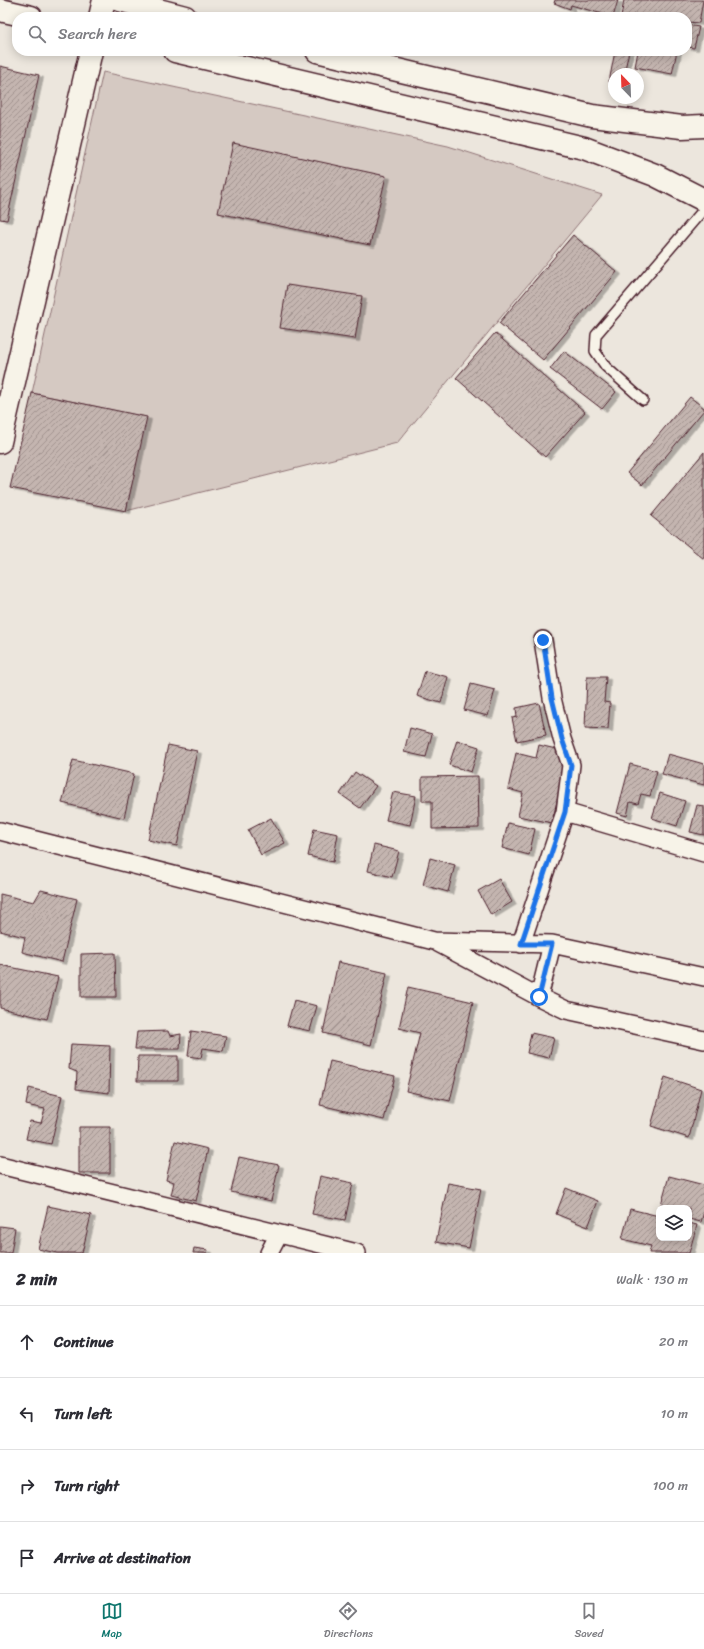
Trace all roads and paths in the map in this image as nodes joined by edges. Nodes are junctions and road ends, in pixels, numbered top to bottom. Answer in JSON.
{"nodes":[{"id":1,"x":104,"y":0,"type":"edge"},
{"id":2,"x":120,"y":0,"type":"edge"},
{"id":3,"x":0,"y":10,"type":"edge"},
{"id":4,"x":101,"y":12,"type":"edge"},
{"id":5,"x":166,"y":12,"type":"edge"},
{"id":6,"x":12,"y":13,"type":"edge"},
{"id":7,"x":90,"y":56,"type":"edge"},
{"id":8,"x":197,"y":56,"type":"edge"},
{"id":9,"x":338,"y":56,"type":"edge"},
{"id":10,"x":592,"y":116,"type":"junction"},
{"id":11,"x":704,"y":126,"type":"edge"},
{"id":12,"x":584,"y":148,"type":"junction"},
{"id":13,"x":704,"y":200,"type":"edge"},
{"id":14,"x":704,"y":209,"type":"edge"},
{"id":15,"x":642,"y":400,"type":"dead end"},
{"id":16,"x":0,"y":442,"type":"edge"},
{"id":17,"x":543,"y":640,"type":"dead end"},
{"id":18,"x":565,"y":812,"type":"junction"},
{"id":19,"x":0,"y":831,"type":"edge"},
{"id":20,"x":704,"y":853,"type":"edge"},
{"id":21,"x":434,"y":941,"type":"junction"},
{"id":22,"x":521,"y":944,"type":"junction"},
{"id":23,"x":552,"y":944,"type":"junction"},
{"id":24,"x":704,"y":977,"type":"edge"},
{"id":25,"x":539,"y":997,"type":"junction"},
{"id":26,"x":704,"y":1040,"type":"edge"},
{"id":27,"x":0,"y":1165,"type":"edge"},
{"id":28,"x":279,"y":1234,"type":"junction"},
{"id":29,"x":333,"y":1250,"type":"edge"},
{"id":30,"x":270,"y":1253,"type":"edge"},
{"id":31,"x":357,"y":1253,"type":"edge"}],
"edges":[{"from":1,"to":4,"type":"street"},
{"from":2,"to":5,"type":"street"},
{"from":3,"to":6,"type":"street"},
{"from":7,"to":16,"type":"street"},
{"from":8,"to":12,"type":"street"},
{"from":9,"to":10,"type":"street"},
{"from":10,"to":11,"type":"street"},
{"from":10,"to":12,"type":"street"},
{"from":12,"to":13,"type":"street"},
{"from":14,"to":15,"type":"lane"},
{"from":17,"to":18,"type":"street"},
{"from":18,"to":20,"type":"street"},
{"from":18,"to":22,"type":"street"},
{"from":19,"to":21,"type":"street"},
{"from":21,"to":22,"type":"street"},
{"from":21,"to":25,"type":"street"},
{"from":22,"to":23,"type":"street"},
{"from":23,"to":24,"type":"street"},
{"from":23,"to":25,"type":"street"},
{"from":25,"to":26,"type":"street"},
{"from":27,"to":28,"type":"street"},
{"from":28,"to":29,"type":"street"},
{"from":28,"to":30,"type":"street"},
{"from":29,"to":31,"type":"street"}]}
